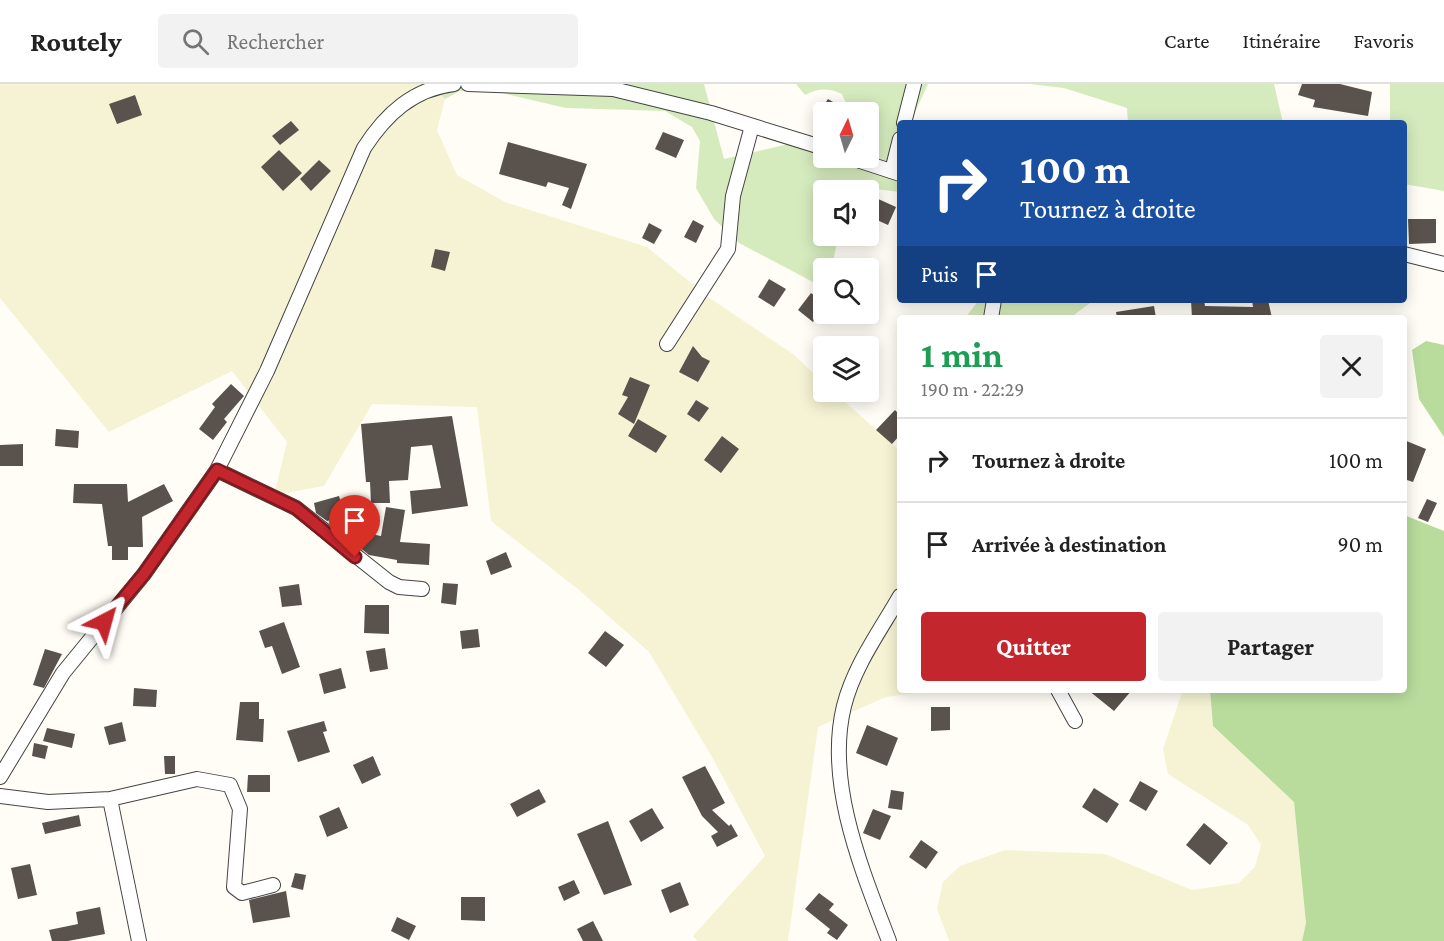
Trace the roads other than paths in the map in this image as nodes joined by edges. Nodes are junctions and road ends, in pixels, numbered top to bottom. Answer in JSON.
{"nodes":[{"id":1,"x":453,"y":84,"type":"edge"},
{"id":2,"x":468,"y":84,"type":"edge"},
{"id":3,"x":914,"y":84,"type":"edge"},
{"id":4,"x":905,"y":120,"type":"edge"},
{"id":5,"x":752,"y":126,"type":"junction"},
{"id":6,"x":813,"y":145,"type":"edge"},
{"id":7,"x":879,"y":167,"type":"edge"},
{"id":8,"x":896,"y":172,"type":"edge"},
{"id":9,"x":1407,"y":255,"type":"edge"},
{"id":10,"x":1444,"y":264,"type":"edge"},
{"id":11,"x":667,"y":344,"type":"dead end"},
{"id":12,"x":217,"y":470,"type":"junction"},
{"id":13,"x":422,"y":589,"type":"dead end"},
{"id":14,"x":897,"y":601,"type":"edge"},
{"id":15,"x":1060,"y":693,"type":"edge"},
{"id":16,"x":1075,"y":721,"type":"dead end"},
{"id":17,"x":0,"y":777,"type":"edge"},
{"id":18,"x":0,"y":796,"type":"edge"},
{"id":19,"x":110,"y":798,"type":"junction"},
{"id":20,"x":273,"y":885,"type":"dead end"},
{"id":21,"x":139,"y":941,"type":"edge"},
{"id":22,"x":889,"y":941,"type":"edge"}],
"edges":[{"from":1,"to":12,"type":"street"},
{"from":2,"to":5,"type":"street"},
{"from":3,"to":4,"type":"street"},
{"from":5,"to":6,"type":"street"},
{"from":5,"to":11,"type":"street"},
{"from":7,"to":8,"type":"street"},
{"from":9,"to":10,"type":"street"},
{"from":12,"to":13,"type":"street"},
{"from":12,"to":17,"type":"street"},
{"from":14,"to":22,"type":"street"},
{"from":15,"to":16,"type":"street"},
{"from":18,"to":19,"type":"street"},
{"from":19,"to":20,"type":"street"},
{"from":19,"to":21,"type":"street"}]}
